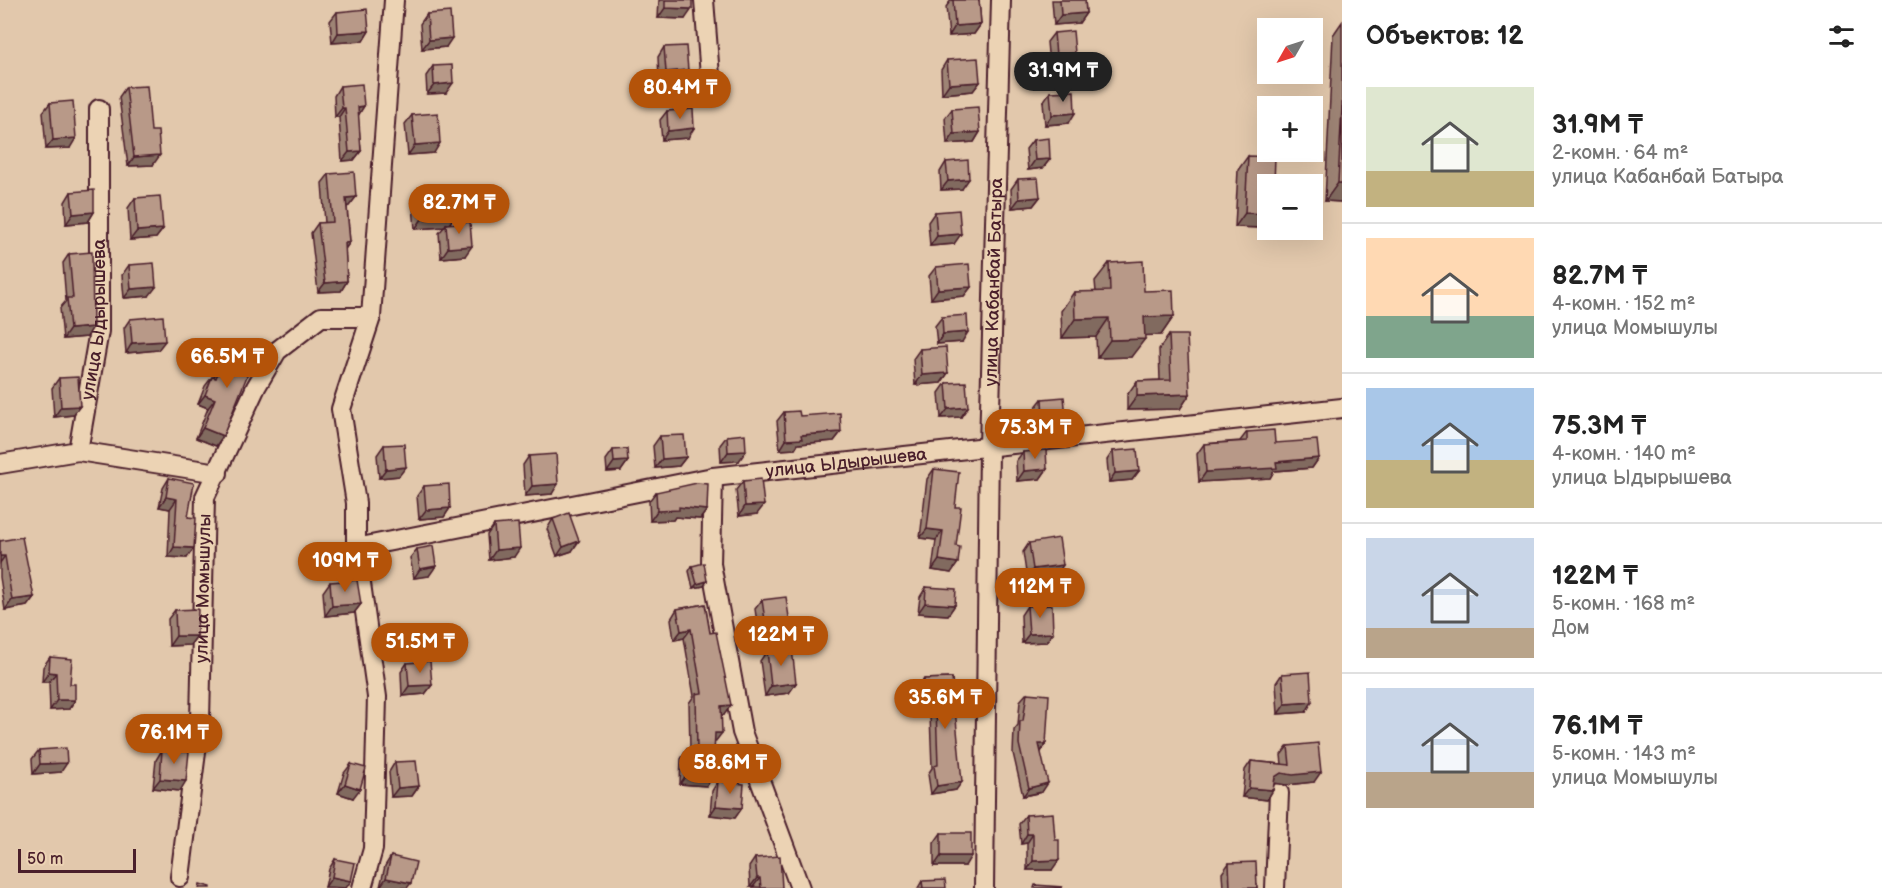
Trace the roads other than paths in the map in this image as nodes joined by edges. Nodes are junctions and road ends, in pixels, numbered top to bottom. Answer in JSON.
{"nodes":[{"id":1,"x":394,"y":0,"type":"edge"},
{"id":2,"x":704,"y":0,"type":"edge"},
{"id":3,"x":1001,"y":0,"type":"edge"},
{"id":4,"x":710,"y":76,"type":"dead end"},
{"id":5,"x":99,"y":109,"type":"dead end"},
{"id":6,"x":371,"y":317,"type":"junction"},
{"id":7,"x":1342,"y":408,"type":"edge"},
{"id":8,"x":989,"y":447,"type":"junction"},
{"id":9,"x":78,"y":452,"type":"junction"},
{"id":10,"x":0,"y":464,"type":"edge"},
{"id":11,"x":218,"y":473,"type":"junction"},
{"id":12,"x":713,"y":477,"type":"junction"},
{"id":13,"x":356,"y":548,"type":"junction"},
{"id":14,"x":1279,"y":793,"type":"dead end"},
{"id":15,"x":180,"y":877,"type":"dead end"},
{"id":16,"x":362,"y":888,"type":"edge"},
{"id":17,"x":800,"y":888,"type":"edge"},
{"id":18,"x":984,"y":888,"type":"edge"},
{"id":19,"x":1275,"y":888,"type":"edge"}],
"edges":[{"from":1,"to":6,"type":"street"},
{"from":2,"to":4,"type":"street"},
{"from":3,"to":8,"type":"street","name":"улица Кабанбай Батыра"},
{"from":5,"to":9,"type":"street","name":"улица Ыдырышева"},
{"from":6,"to":11,"type":"street","name":"улица Момышулы"},
{"from":6,"to":13,"type":"street"},
{"from":7,"to":8,"type":"street","name":"улица Ыдырышева"},
{"from":8,"to":12,"type":"street","name":"улица Ыдырышева"},
{"from":8,"to":18,"type":"street","name":"улица Кабанбай Батыра"},
{"from":9,"to":10,"type":"street"},
{"from":9,"to":11,"type":"street"},
{"from":11,"to":15,"type":"street","name":"улица Момышулы"},
{"from":12,"to":13,"type":"street","name":"улица Ыдырышева"},
{"from":12,"to":17,"type":"street"},
{"from":13,"to":16,"type":"street"},
{"from":14,"to":19,"type":"street"}]}
